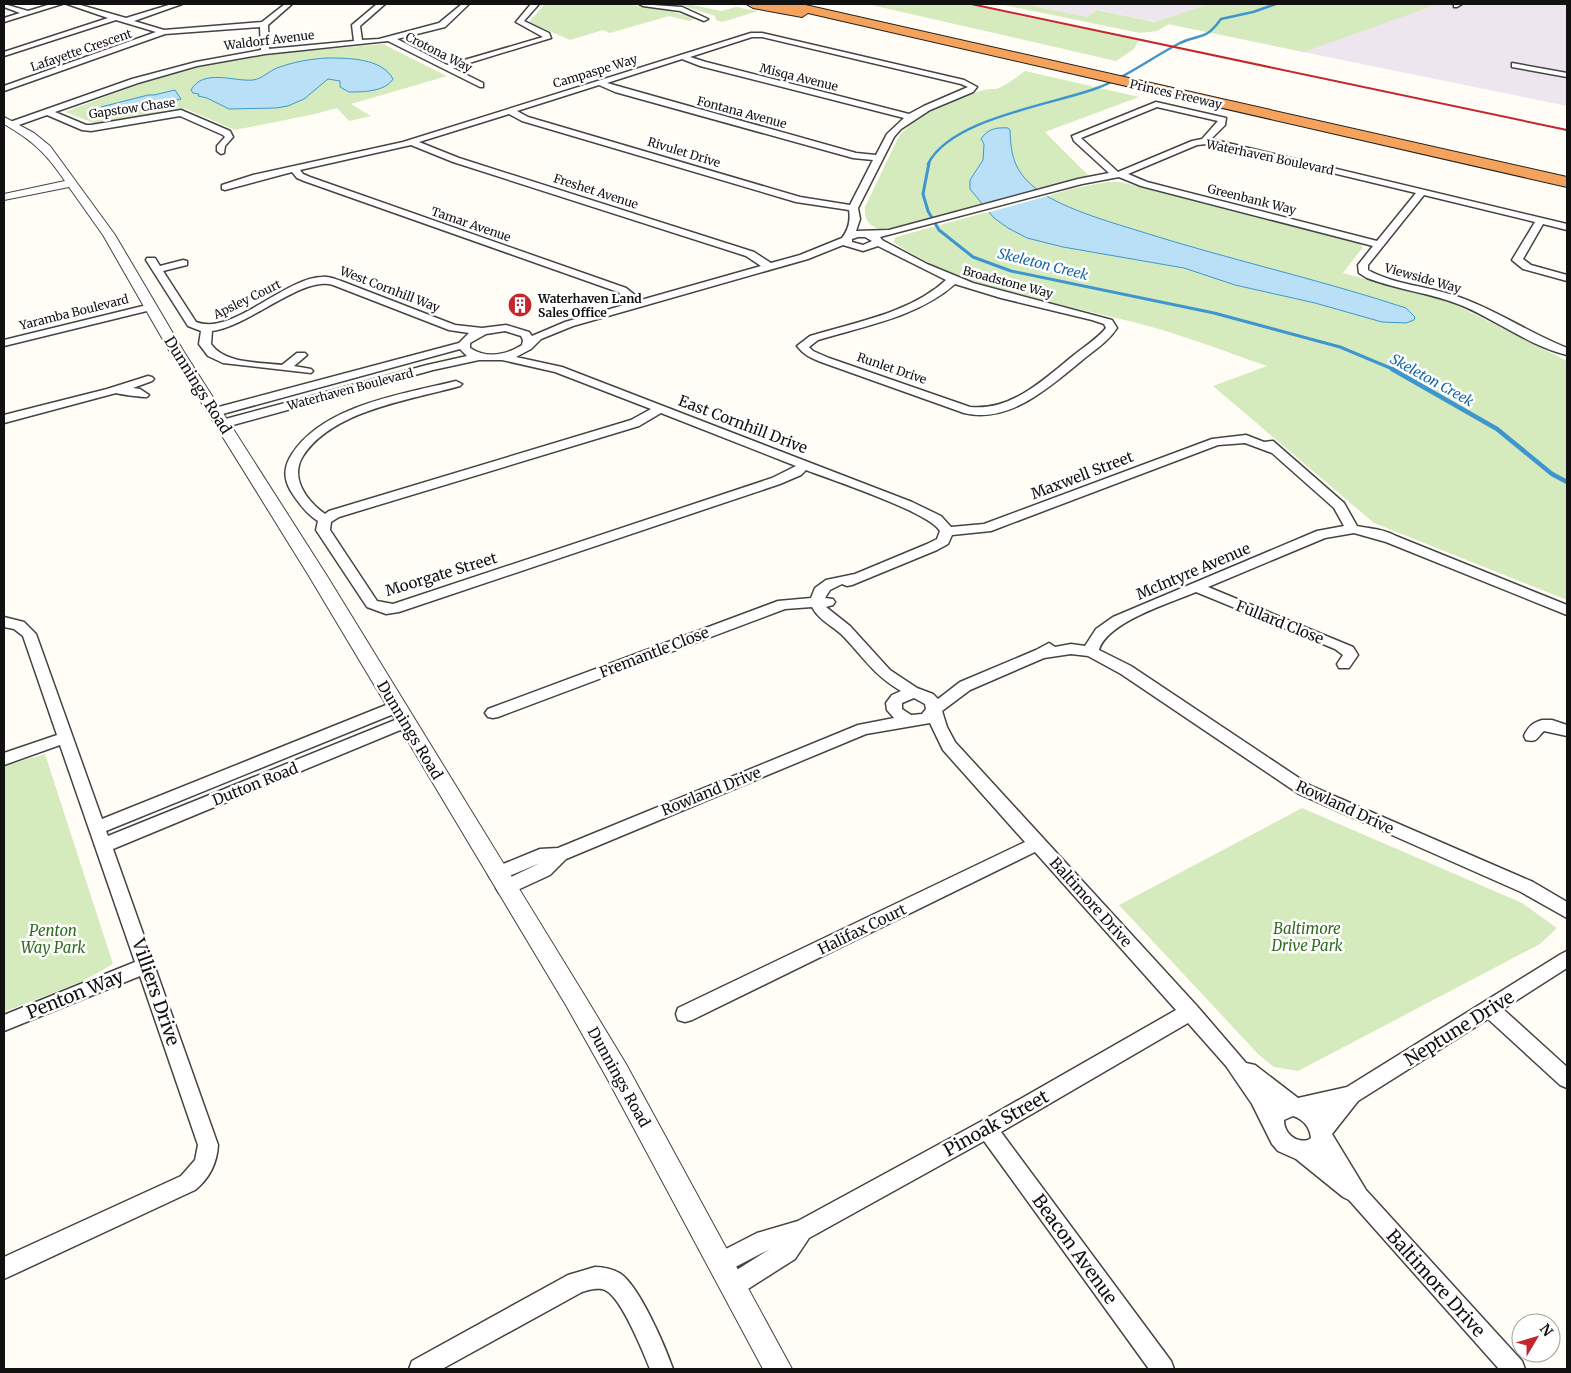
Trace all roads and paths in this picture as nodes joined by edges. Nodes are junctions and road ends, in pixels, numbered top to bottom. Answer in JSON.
{"nodes":[{"id":1,"x":58,"y":4,"type":"edge"},
{"id":2,"x":70,"y":4,"type":"edge"},
{"id":3,"x":178,"y":4,"type":"edge"},
{"id":4,"x":289,"y":4,"type":"edge"},
{"id":5,"x":381,"y":4,"type":"edge"},
{"id":6,"x":466,"y":4,"type":"edge"},
{"id":7,"x":536,"y":4,"type":"edge"},
{"id":8,"x":643,"y":4,"type":"edge"},
{"id":9,"x":753,"y":4,"type":"edge"},
{"id":10,"x":785,"y":4,"type":"edge"},
{"id":11,"x":839,"y":4,"type":"edge"},
{"id":12,"x":4,"y":5,"type":"edge"},
{"id":13,"x":28,"y":13,"type":"junction"},
{"id":14,"x":115,"y":18,"type":"junction"},
{"id":15,"x":704,"y":19,"type":"dead end"},
{"id":16,"x":4,"y":20,"type":"edge"},
{"id":17,"x":126,"y":21,"type":"junction"},
{"id":18,"x":264,"y":24,"type":"junction"},
{"id":19,"x":164,"y":32,"type":"junction"},
{"id":20,"x":914,"y":34,"type":"junction"},
{"id":21,"x":390,"y":39,"type":"junction"},
{"id":22,"x":358,"y":43,"type":"junction"},
{"id":23,"x":265,"y":52,"type":"junction"},
{"id":24,"x":4,"y":54,"type":"edge"},
{"id":25,"x":684,"y":57,"type":"junction"},
{"id":26,"x":1516,"y":65,"type":"dead end"},
{"id":27,"x":445,"y":68,"type":"junction"},
{"id":28,"x":1567,"y":75,"type":"edge"},
{"id":29,"x":600,"y":83,"type":"junction"},
{"id":30,"x":480,"y":85,"type":"dead end"},
{"id":31,"x":4,"y":89,"type":"edge"},
{"id":32,"x":510,"y":111,"type":"junction"},
{"id":33,"x":49,"y":113,"type":"junction"},
{"id":34,"x":910,"y":117,"type":"junction"},
{"id":35,"x":11,"y":124,"type":"edge"},
{"id":36,"x":1207,"y":141,"type":"junction"},
{"id":37,"x":412,"y":142,"type":"junction"},
{"id":38,"x":1490,"y":149,"type":"dead end"},
{"id":39,"x":221,"y":151,"type":"dead end"},
{"id":40,"x":879,"y":158,"type":"junction"},
{"id":41,"x":295,"y":169,"type":"junction"},
{"id":42,"x":1118,"y":174,"type":"junction"},
{"id":43,"x":1567,"y":182,"type":"edge"},
{"id":44,"x":73,"y":183,"type":"junction"},
{"id":45,"x":224,"y":187,"type":"dead end"},
{"id":46,"x":1422,"y":192,"type":"junction"},
{"id":47,"x":4,"y":198,"type":"edge"},
{"id":48,"x":853,"y":208,"type":"junction"},
{"id":49,"x":855,"y":219,"type":"junction"},
{"id":50,"x":1541,"y":220,"type":"junction"},
{"id":51,"x":1567,"y":227,"type":"edge"},
{"id":52,"x":848,"y":238,"type":"junction"},
{"id":53,"x":873,"y":238,"type":"junction"},
{"id":54,"x":1380,"y":245,"type":"junction"},
{"id":55,"x":862,"y":248,"type":"junction"},
{"id":56,"x":901,"y":256,"type":"junction"},
{"id":57,"x":804,"y":257,"type":"junction"},
{"id":58,"x":183,"y":263,"type":"dead end"},
{"id":59,"x":770,"y":267,"type":"junction"},
{"id":60,"x":1567,"y":278,"type":"edge"},
{"id":61,"x":317,"y":280,"type":"joint"},
{"id":62,"x":954,"y":280,"type":"junction"},
{"id":63,"x":149,"y":304,"type":"junction"},
{"id":64,"x":639,"y":304,"type":"junction"},
{"id":65,"x":1111,"y":325,"type":"joint"},
{"id":66,"x":453,"y":328,"type":"junction"},
{"id":67,"x":558,"y":328,"type":"junction"},
{"id":68,"x":207,"y":330,"type":"junction"},
{"id":69,"x":481,"y":331,"type":"junction"},
{"id":70,"x":518,"y":331,"type":"junction"},
{"id":71,"x":4,"y":336,"type":"edge"},
{"id":72,"x":4,"y":343,"type":"edge"},
{"id":73,"x":464,"y":343,"type":"junction"},
{"id":74,"x":527,"y":346,"type":"junction"},
{"id":75,"x":1567,"y":352,"type":"edge"},
{"id":76,"x":301,"y":355,"type":"dead end"},
{"id":77,"x":502,"y":357,"type":"junction"},
{"id":78,"x":478,"y":358,"type":"junction"},
{"id":79,"x":550,"y":366,"type":"junction"},
{"id":80,"x":285,"y":368,"type":"junction"},
{"id":81,"x":307,"y":371,"type":"dead end"},
{"id":82,"x":148,"y":379,"type":"dead end"},
{"id":83,"x":456,"y":384,"type":"dead end"},
{"id":84,"x":439,"y":389,"type":"junction"},
{"id":85,"x":111,"y":391,"type":"junction"},
{"id":86,"x":143,"y":395,"type":"dead end"},
{"id":87,"x":447,"y":400,"type":"dead end"},
{"id":88,"x":659,"y":409,"type":"junction"},
{"id":89,"x":4,"y":418,"type":"edge"},
{"id":90,"x":219,"y":418,"type":"junction"},
{"id":91,"x":804,"y":466,"type":"junction"},
{"id":92,"x":325,"y":520,"type":"junction"},
{"id":93,"x":1350,"y":526,"type":"junction"},
{"id":94,"x":952,"y":531,"type":"junction"},
{"id":95,"x":1198,"y":586,"type":"junction"},
{"id":96,"x":823,"y":601,"type":"junction"},
{"id":97,"x":1567,"y":610,"type":"edge"},
{"id":98,"x":4,"y":622,"type":"edge"},
{"id":99,"x":1092,"y":648,"type":"junction"},
{"id":100,"x":1344,"y":664,"type":"dead end"},
{"id":101,"x":881,"y":670,"type":"junction"},
{"id":102,"x":965,"y":686,"type":"junction"},
{"id":103,"x":914,"y":693,"type":"junction"},
{"id":104,"x":894,"y":703,"type":"junction"},
{"id":105,"x":396,"y":707,"type":"junction"},
{"id":106,"x":934,"y":710,"type":"junction"},
{"id":107,"x":493,"y":712,"type":"dead end"},
{"id":108,"x":912,"y":721,"type":"junction"},
{"id":109,"x":405,"y":722,"type":"junction"},
{"id":110,"x":862,"y":729,"type":"junction"},
{"id":111,"x":1567,"y":731,"type":"edge"},
{"id":112,"x":1532,"y":736,"type":"dead end"},
{"id":113,"x":64,"y":738,"type":"junction"},
{"id":114,"x":950,"y":746,"type":"junction"},
{"id":115,"x":4,"y":759,"type":"edge"},
{"id":116,"x":101,"y":836,"type":"junction"},
{"id":117,"x":1038,"y":843,"type":"junction"},
{"id":118,"x":501,"y":881,"type":"junction"},
{"id":119,"x":1527,"y":887,"type":"junction"},
{"id":120,"x":1567,"y":900,"type":"edge"},
{"id":121,"x":1567,"y":911,"type":"edge"},
{"id":122,"x":1567,"y":959,"type":"edge"},
{"id":123,"x":146,"y":965,"type":"junction"},
{"id":124,"x":1490,"y":1009,"type":"junction"},
{"id":125,"x":1190,"y":1012,"type":"junction"},
{"id":126,"x":685,"y":1014,"type":"dead end"},
{"id":127,"x":4,"y":1023,"type":"edge"},
{"id":128,"x":1233,"y":1060,"type":"junction"},
{"id":129,"x":1567,"y":1079,"type":"edge"},
{"id":130,"x":1351,"y":1095,"type":"junction"},
{"id":131,"x":1295,"y":1108,"type":"junction"},
{"id":132,"x":1273,"y":1124,"type":"junction"},
{"id":133,"x":987,"y":1129,"type":"junction"},
{"id":134,"x":1321,"y":1134,"type":"junction"},
{"id":135,"x":1300,"y":1150,"type":"junction"},
{"id":136,"x":1359,"y":1196,"type":"junction"},
{"id":137,"x":4,"y":1268,"type":"edge"},
{"id":138,"x":726,"y":1275,"type":"junction"},
{"id":139,"x":420,"y":1369,"type":"edge"},
{"id":140,"x":662,"y":1369,"type":"edge"},
{"id":141,"x":778,"y":1369,"type":"edge"},
{"id":142,"x":1163,"y":1369,"type":"edge"},
{"id":143,"x":1514,"y":1369,"type":"edge"}],
"edges":[{"from":1,"to":13,"type":"street"},
{"from":2,"to":14,"type":"street"},
{"from":3,"to":17,"type":"street"},
{"from":4,"to":18,"type":"street"},
{"from":5,"to":22,"type":"street"},
{"from":6,"to":21,"type":"street","name":"Waldorf Avenue"},
{"from":7,"to":27,"type":"street"},
{"from":8,"to":15,"type":"street"},
{"from":9,"to":20,"type":"highway"},
{"from":10,"to":20,"type":"highway","name":"Princes Freeway"},
{"from":11,"to":38,"type":"highway","name":"Princes Freeway"},
{"from":12,"to":13,"type":"street"},
{"from":13,"to":16,"type":"street"},
{"from":14,"to":17,"type":"street"},
{"from":14,"to":24,"type":"street"},
{"from":17,"to":19,"type":"street"},
{"from":18,"to":19,"type":"street"},
{"from":18,"to":23,"type":"street"},
{"from":19,"to":31,"type":"street","name":"Lafayette Crescent"},
{"from":20,"to":43,"type":"highway","name":"Princes Freeway"},
{"from":21,"to":22,"type":"street","name":"Waldorf Avenue"},
{"from":21,"to":27,"type":"street","name":"Crotona Way"},
{"from":22,"to":23,"type":"street","name":"Waldorf Avenue"},
{"from":23,"to":33,"type":"street","name":"Waldorf Avenue"},
{"from":25,"to":29,"type":"street","name":"Campaspe Way"},
{"from":25,"to":34,"type":"street","name":"Misqa Avenue"},
{"from":25,"to":34,"type":"street","name":"Campaspe Way"},
{"from":26,"to":28,"type":"street"},
{"from":27,"to":30,"type":"street","name":"Crotona Way"},
{"from":29,"to":32,"type":"street","name":"Campaspe Way"},
{"from":29,"to":40,"type":"street","name":"Fontana Avenue"},
{"from":32,"to":37,"type":"street","name":"Campaspe Way"},
{"from":32,"to":48,"type":"street","name":"Rivulet Drive"},
{"from":33,"to":35,"type":"street","name":"Waldorf Avenue"},
{"from":33,"to":39,"type":"street","name":"Gapstow Chase"},
{"from":34,"to":40,"type":"street"},
{"from":35,"to":44,"type":"street","name":"Dunnings Road"},
{"from":36,"to":42,"type":"street","name":"Waterhaven Boulevard"},
{"from":36,"to":42,"type":"street"},
{"from":36,"to":46,"type":"street","name":"Waterhaven Boulevard"},
{"from":37,"to":41,"type":"street","name":"Campaspe Way"},
{"from":37,"to":59,"type":"street","name":"Freshet Avenue"},
{"from":40,"to":48,"type":"street"},
{"from":41,"to":45,"type":"street","name":"Campaspe Way"},
{"from":41,"to":64,"type":"street","name":"Tamar Avenue"},
{"from":42,"to":53,"type":"street","name":"Waterhaven Boulevard"},
{"from":42,"to":54,"type":"street","name":"Greenbank Way"},
{"from":44,"to":47,"type":"street"},
{"from":44,"to":63,"type":"street","name":"Dunnings Road"},
{"from":46,"to":50,"type":"street","name":"Waterhaven Boulevard"},
{"from":46,"to":54,"type":"street","name":"Viewside Way"},
{"from":48,"to":49,"type":"street","name":"Broadstone Way"},
{"from":49,"to":52,"type":"street","name":"Broadstone Way"},
{"from":49,"to":53,"type":"street","name":"Broadstone Way"},
{"from":50,"to":51,"type":"street","name":"Waterhaven Boulevard"},
{"from":50,"to":60,"type":"street"},
{"from":52,"to":53,"type":"street"},
{"from":52,"to":55,"type":"street"},
{"from":52,"to":57,"type":"street"},
{"from":53,"to":55,"type":"street","name":"Waterhaven Boulevard"},
{"from":53,"to":56,"type":"street","name":"Broadstone Way"},
{"from":54,"to":75,"type":"street","name":"Viewside Way"},
{"from":55,"to":56,"type":"street","name":"Broadstone Way"},
{"from":55,"to":57,"type":"street"},
{"from":56,"to":62,"type":"street","name":"Broadstone Way"},
{"from":57,"to":59,"type":"street"},
{"from":58,"to":68,"type":"street","name":"Apsley Court"},
{"from":59,"to":64,"type":"street"},
{"from":61,"to":66,"type":"street","name":"West Cornhill Way"},
{"from":61,"to":68,"type":"street","name":"Apsley Court"},
{"from":62,"to":65,"type":"street","name":"Broadstone Way"},
{"from":62,"to":65,"type":"street","name":"Runlet Drive"},
{"from":63,"to":71,"type":"street","name":"Yaramba Boulevard"},
{"from":63,"to":72,"type":"street","name":"Yaramba Boulevard"},
{"from":63,"to":90,"type":"street","name":"Dunnings Road"},
{"from":64,"to":67,"type":"street"},
{"from":66,"to":69,"type":"street","name":"West Cornhill Way"},
{"from":66,"to":73,"type":"street","name":"West Cornhill Way"},
{"from":67,"to":70,"type":"street"},
{"from":67,"to":74,"type":"street"},
{"from":68,"to":80,"type":"street"},
{"from":69,"to":70,"type":"street"},
{"from":69,"to":73,"type":"street","name":"Waterhaven Boulevard"},
{"from":70,"to":74,"type":"street","name":"East Cornhill Drive"},
{"from":73,"to":78,"type":"street","name":"West Cornhill Way"},
{"from":73,"to":90,"type":"street","name":"Waterhaven Boulevard"},
{"from":74,"to":77,"type":"street"},
{"from":74,"to":79,"type":"street","name":"East Cornhill Drive"},
{"from":76,"to":80,"type":"street"},
{"from":77,"to":78,"type":"street","name":"Waterhaven Boulevard"},
{"from":77,"to":79,"type":"street","name":"East Cornhill Drive"},
{"from":78,"to":90,"type":"street","name":"Waterhaven Boulevard"},
{"from":79,"to":88,"type":"street","name":"East Cornhill Drive"},
{"from":80,"to":81,"type":"street"},
{"from":82,"to":85,"type":"street"},
{"from":83,"to":84,"type":"street"},
{"from":84,"to":87,"type":"street"},
{"from":84,"to":92,"type":"street"},
{"from":85,"to":86,"type":"street"},
{"from":85,"to":89,"type":"street"},
{"from":88,"to":91,"type":"street","name":"East Cornhill Drive"},
{"from":88,"to":92,"type":"street"},
{"from":90,"to":105,"type":"street","name":"Dunnings Road"},
{"from":91,"to":92,"type":"street","name":"Moorgate Street"},
{"from":91,"to":94,"type":"street","name":"East Cornhill Drive"},
{"from":93,"to":94,"type":"street","name":"Maxwell Street"},
{"from":93,"to":95,"type":"street","name":"McIntyre Avenue"},
{"from":93,"to":97,"type":"street","name":"McIntyre Avenue"},
{"from":94,"to":96,"type":"street"},
{"from":95,"to":99,"type":"street","name":"McIntyre Avenue"},
{"from":95,"to":100,"type":"street","name":"Fullard Close"},
{"from":96,"to":101,"type":"street"},
{"from":96,"to":107,"type":"street","name":"Fremantle Close"},
{"from":98,"to":113,"type":"street","name":"Villiers Drive"},
{"from":99,"to":102,"type":"street","name":"Rowland Drive"},
{"from":99,"to":119,"type":"street","name":"Rowland Drive"},
{"from":101,"to":103,"type":"street"},
{"from":101,"to":104,"type":"street"},
{"from":102,"to":103,"type":"street","name":"Rowland Drive"},
{"from":102,"to":106,"type":"street","name":"Rowland Drive"},
{"from":103,"to":104,"type":"street"},
{"from":103,"to":106,"type":"street"},
{"from":104,"to":108,"type":"street"},
{"from":104,"to":110,"type":"street","name":"Rowland Drive"},
{"from":105,"to":109,"type":"street","name":"Dunnings Road"},
{"from":105,"to":116,"type":"street","name":"Dutton Road"},
{"from":106,"to":108,"type":"street"},
{"from":106,"to":114,"type":"street","name":"Baltimore Drive"},
{"from":108,"to":110,"type":"street","name":"Rowland Drive"},
{"from":108,"to":114,"type":"street","name":"Baltimore Drive"},
{"from":109,"to":116,"type":"street","name":"Dutton Road"},
{"from":109,"to":118,"type":"street","name":"Dunnings Road"},
{"from":110,"to":118,"type":"street","name":"Rowland Drive"},
{"from":111,"to":112,"type":"street"},
{"from":113,"to":115,"type":"street"},
{"from":113,"to":116,"type":"street","name":"Villiers Drive"},
{"from":114,"to":117,"type":"street","name":"Baltimore Drive"},
{"from":116,"to":123,"type":"street","name":"Villiers Drive"},
{"from":117,"to":125,"type":"street","name":"Baltimore Drive"},
{"from":117,"to":126,"type":"street","name":"Halifax Court"},
{"from":118,"to":138,"type":"street","name":"Dunnings Road"},
{"from":119,"to":120,"type":"street","name":"Rowland Drive"},
{"from":119,"to":121,"type":"street","name":"Rowland Drive"},
{"from":122,"to":124,"type":"street","name":"Neptune Drive"},
{"from":123,"to":127,"type":"street","name":"Penton Way"},
{"from":123,"to":137,"type":"street","name":"Villiers Drive"},
{"from":124,"to":129,"type":"street"},
{"from":124,"to":130,"type":"street","name":"Neptune Drive"},
{"from":125,"to":128,"type":"street","name":"Baltimore Drive"},
{"from":125,"to":133,"type":"street","name":"Pinoak Street"},
{"from":128,"to":131,"type":"street","name":"Baltimore Drive"},
{"from":128,"to":132,"type":"street","name":"Baltimore Drive"},
{"from":130,"to":131,"type":"street","name":"Neptune Drive"},
{"from":130,"to":134,"type":"street","name":"Neptune Drive"},
{"from":131,"to":132,"type":"street"},
{"from":131,"to":134,"type":"street"},
{"from":132,"to":135,"type":"street"},
{"from":133,"to":138,"type":"street","name":"Pinoak Street"},
{"from":133,"to":142,"type":"street","name":"Beacon Avenue"},
{"from":134,"to":135,"type":"street"},
{"from":134,"to":136,"type":"street","name":"Baltimore Drive"},
{"from":135,"to":136,"type":"street","name":"Baltimore Drive"},
{"from":136,"to":143,"type":"street","name":"Baltimore Drive"},
{"from":138,"to":141,"type":"street","name":"Dunnings Road"},
{"from":139,"to":140,"type":"street"}]}
